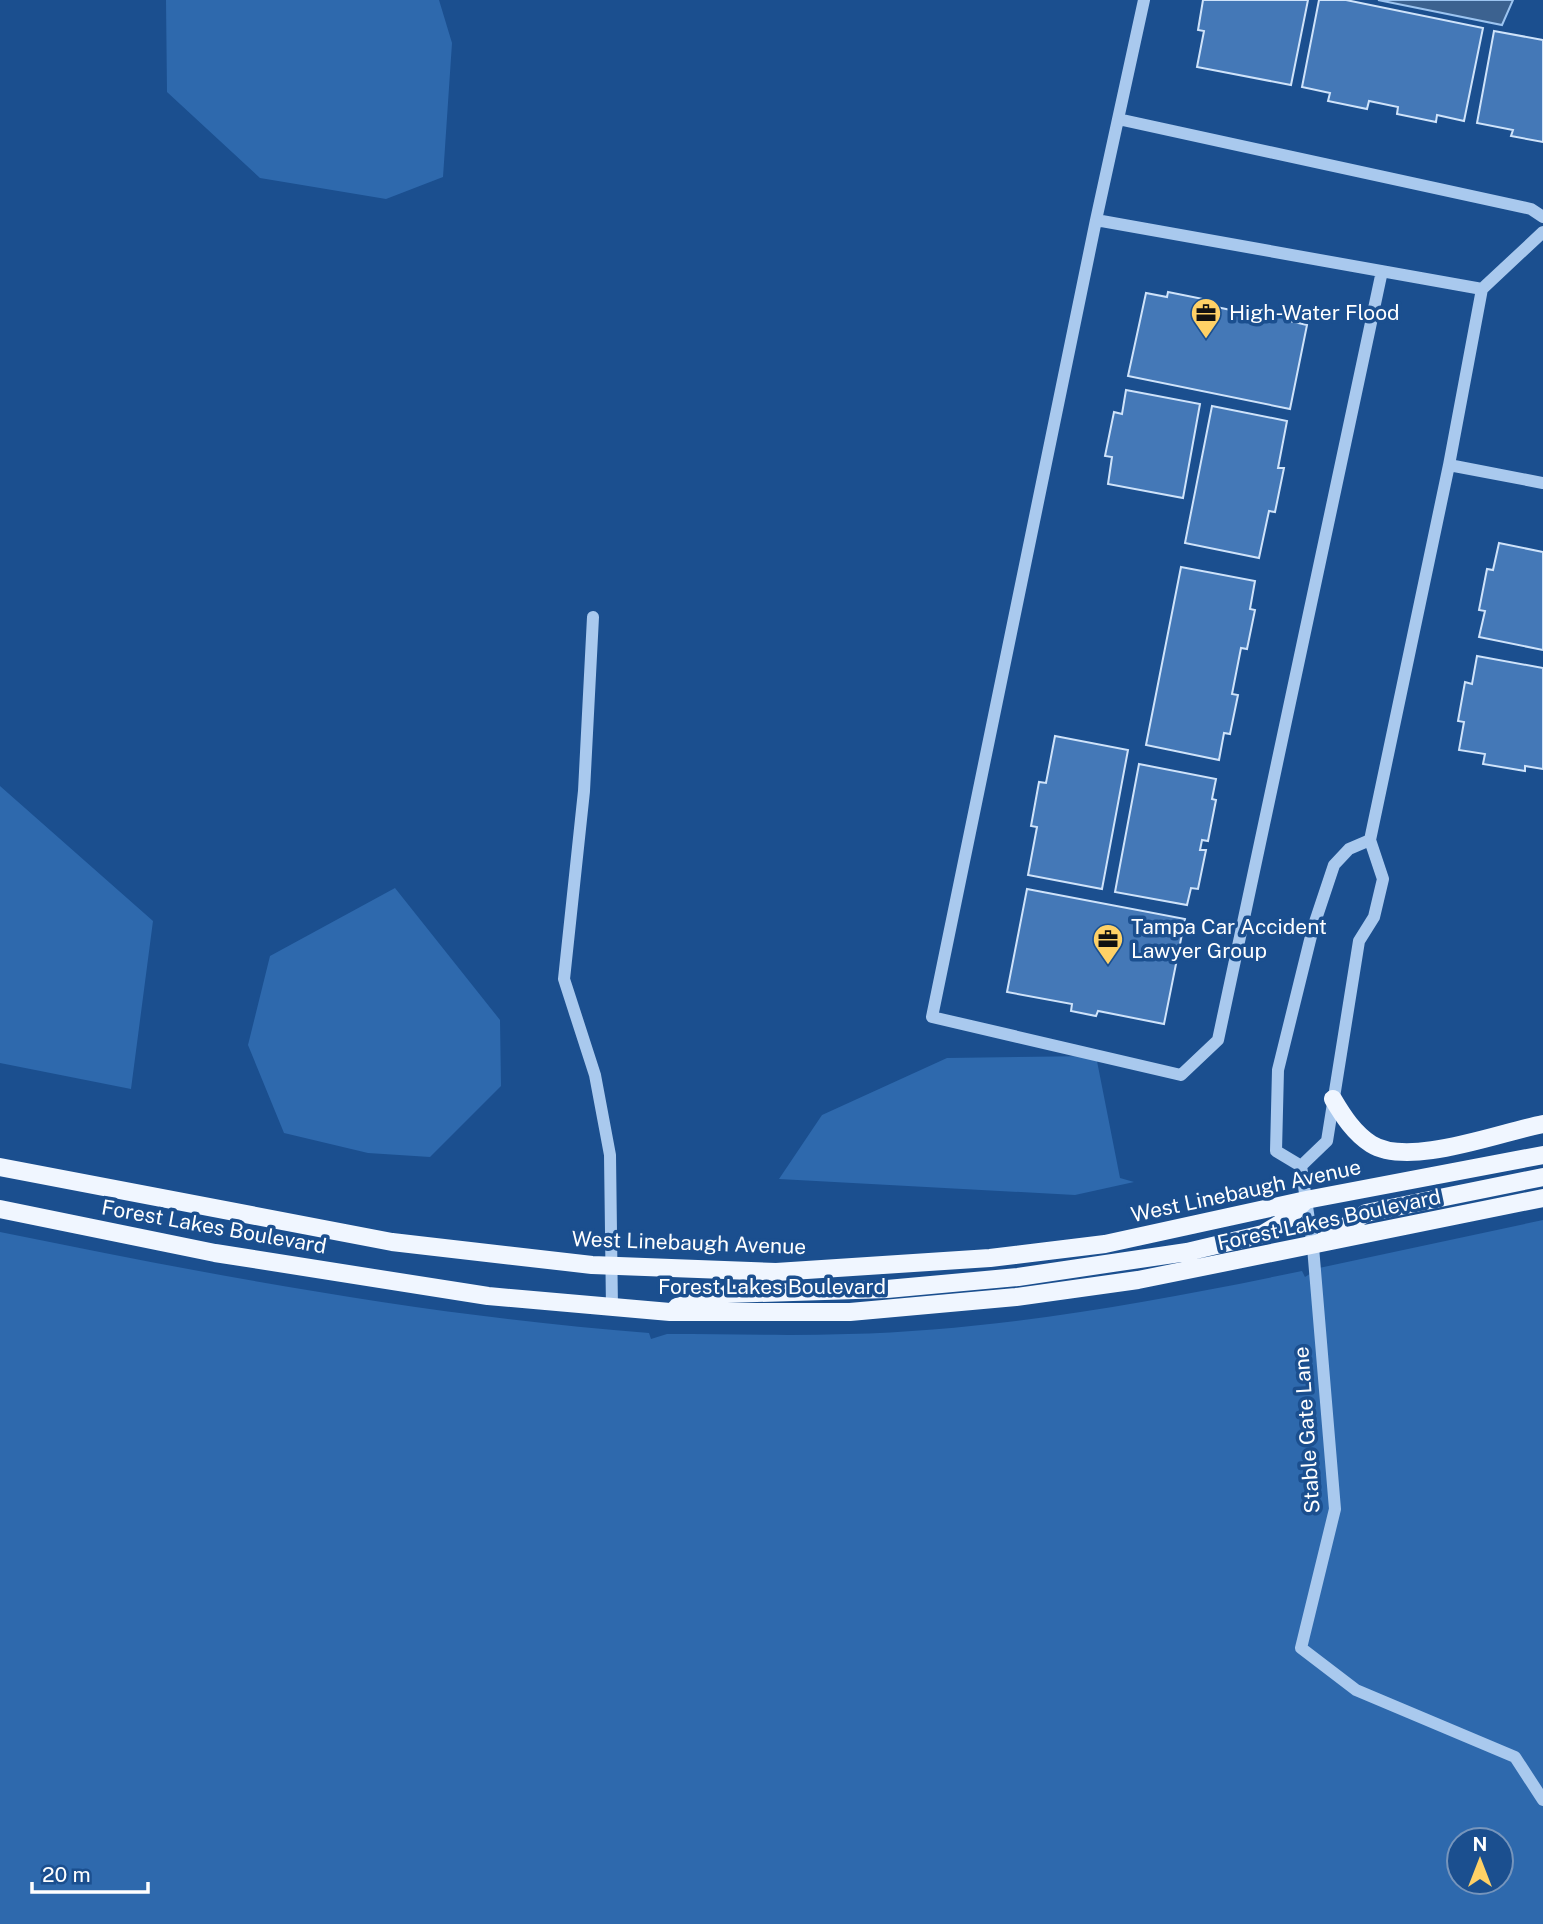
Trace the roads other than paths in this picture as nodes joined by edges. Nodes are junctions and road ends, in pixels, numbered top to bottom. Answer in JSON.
{"nodes":[{"id":1,"x":1144,"y":0,"type":"edge"},
{"id":2,"x":1118,"y":119,"type":"junction"},
{"id":3,"x":1543,"y":217,"type":"edge"},
{"id":4,"x":1097,"y":220,"type":"junction"},
{"id":5,"x":1543,"y":232,"type":"edge"},
{"id":6,"x":1382,"y":271,"type":"junction"},
{"id":7,"x":1482,"y":289,"type":"junction"},
{"id":8,"x":1448,"y":465,"type":"junction"},
{"id":9,"x":1543,"y":483,"type":"edge"},
{"id":10,"x":593,"y":617,"type":"dead end"},
{"id":11,"x":1370,"y":839,"type":"junction"},
{"id":12,"x":1333,"y":1098,"type":"junction"},
{"id":13,"x":1543,"y":1124,"type":"edge"},
{"id":14,"x":1543,"y":1155,"type":"edge"},
{"id":15,"x":1301,"y":1166,"type":"junction"},
{"id":16,"x":0,"y":1167,"type":"edge"},
{"id":17,"x":1543,"y":1177,"type":"edge"},
{"id":18,"x":1543,"y":1198,"type":"edge"},
{"id":19,"x":1306,"y":1200,"type":"junction"},
{"id":20,"x":0,"y":1209,"type":"edge"},
{"id":21,"x":1312,"y":1247,"type":"junction"},
{"id":22,"x":614,"y":1267,"type":"junction"},
{"id":23,"x":612,"y":1309,"type":"junction"},
{"id":24,"x":664,"y":1311,"type":"junction"},
{"id":25,"x":1543,"y":1800,"type":"edge"}],
"edges":[{"from":1,"to":2,"type":"lane"},
{"from":2,"to":3,"type":"lane"},
{"from":2,"to":4,"type":"lane"},
{"from":4,"to":6,"type":"lane"},
{"from":4,"to":6,"type":"lane"},
{"from":5,"to":7,"type":"lane"},
{"from":6,"to":7,"type":"lane"},
{"from":7,"to":8,"type":"lane"},
{"from":8,"to":9,"type":"lane"},
{"from":8,"to":11,"type":"lane"},
{"from":10,"to":22,"type":"lane"},
{"from":11,"to":12,"type":"lane"},
{"from":11,"to":15,"type":"lane"},
{"from":12,"to":13,"type":"main road"},
{"from":12,"to":15,"type":"lane"},
{"from":14,"to":19,"type":"main road","name":"West Linebaugh Avenue"},
{"from":15,"to":19,"type":"lane","name":"Stable Gate Lane"},
{"from":16,"to":22,"type":"main road","name":"West Linebaugh Avenue"},
{"from":17,"to":21,"type":"main road"},
{"from":18,"to":21,"type":"main road","name":"Forest Lakes Boulevard"},
{"from":19,"to":21,"type":"lane","name":"Stable Gate Lane"},
{"from":19,"to":22,"type":"main road","name":"West Linebaugh Avenue"},
{"from":19,"to":24,"type":"main road"},
{"from":20,"to":23,"type":"main road","name":"Forest Lakes Boulevard"},
{"from":21,"to":24,"type":"main road","name":"Forest Lakes Boulevard"},
{"from":21,"to":25,"type":"lane","name":"Stable Gate Lane"},
{"from":22,"to":23,"type":"lane"},
{"from":23,"to":24,"type":"main road","name":"Forest Lakes Boulevard"}]}
